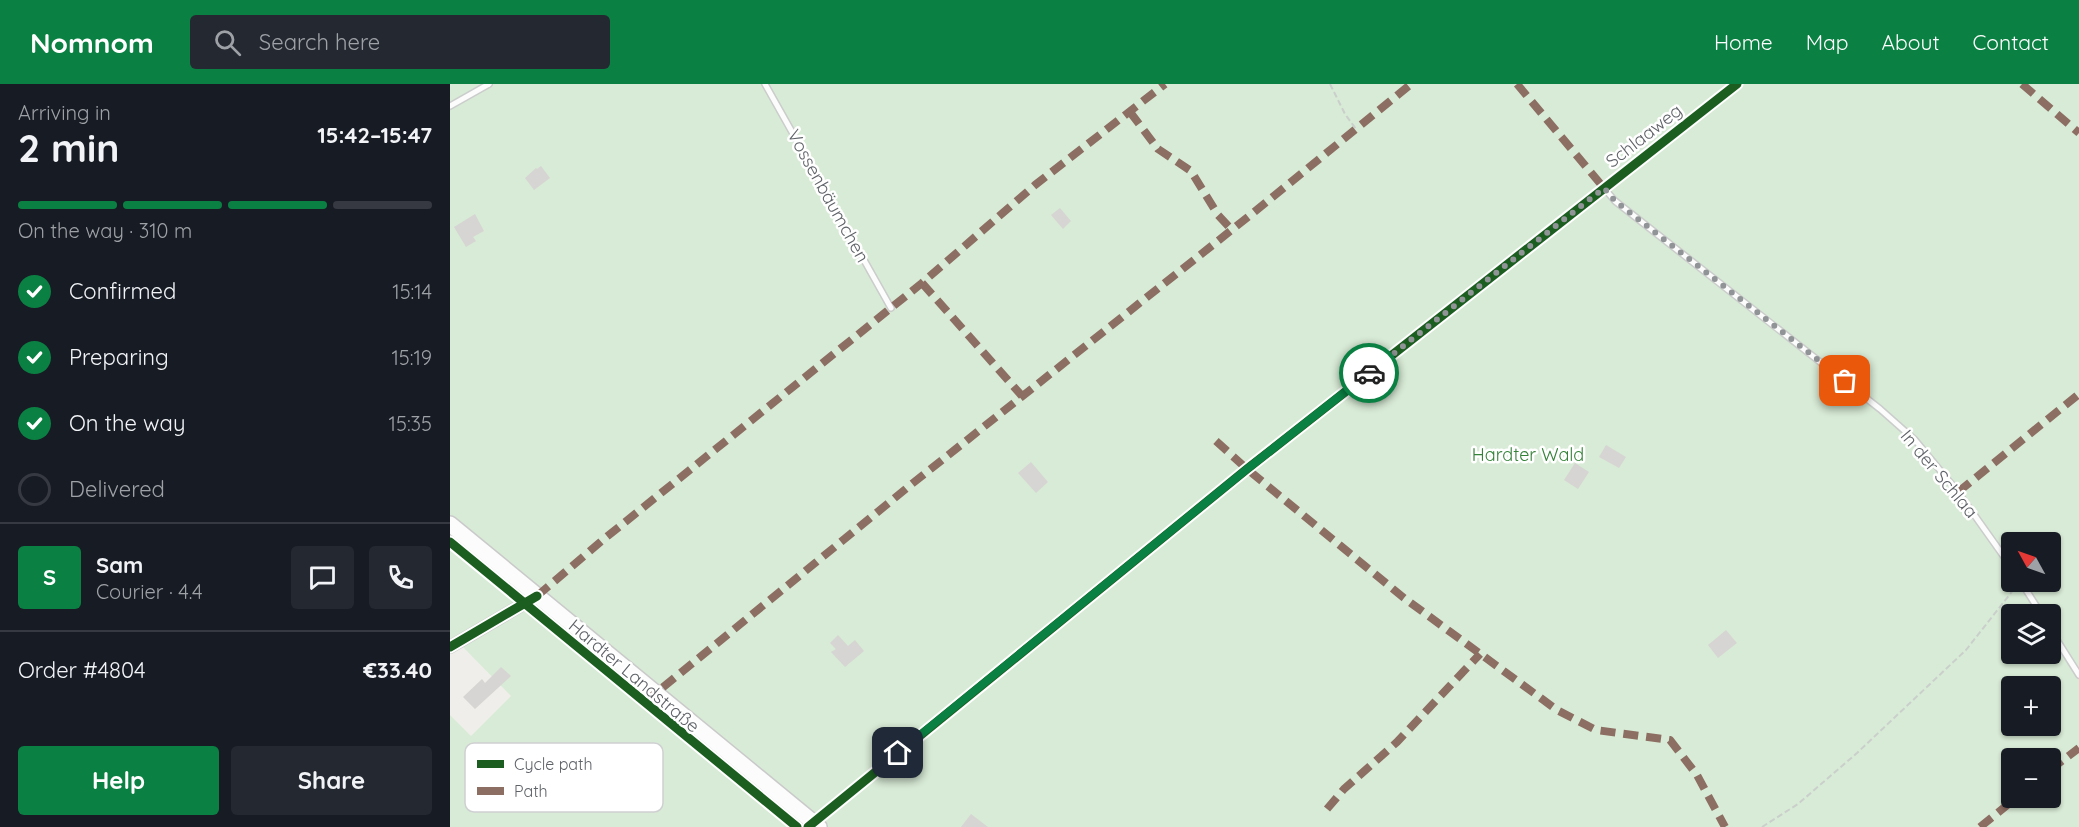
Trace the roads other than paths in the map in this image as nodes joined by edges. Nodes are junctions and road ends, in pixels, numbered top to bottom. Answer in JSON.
{"nodes":[{"id":1,"x":489,"y":84,"type":"edge"},
{"id":2,"x":765,"y":84,"type":"edge"},
{"id":3,"x":1737,"y":84,"type":"edge"},
{"id":4,"x":450,"y":106,"type":"edge"},
{"id":5,"x":1604,"y":188,"type":"junction"},
{"id":6,"x":891,"y":308,"type":"dead end"},
{"id":7,"x":450,"y":524,"type":"edge"},
{"id":8,"x":2001,"y":553,"type":"edge"},
{"id":9,"x":537,"y":596,"type":"junction"},
{"id":10,"x":2061,"y":646,"type":"edge"},
{"id":11,"x":450,"y":647,"type":"edge"},
{"id":12,"x":2079,"y":675,"type":"edge"},
{"id":13,"x":816,"y":825,"type":"edge"}],
"edges":[{"from":1,"to":4,"type":"lane"},
{"from":2,"to":6,"type":"lane","name":"Vossenbäumchen"},
{"from":3,"to":5,"type":"lane","name":"Schlaaweg"},
{"from":5,"to":8,"type":"lane","name":"In der Schlaa"},
{"from":5,"to":13,"type":"lane","name":"Schlaaweg"},
{"from":7,"to":9,"type":"main road","name":"Hardter Landstraße"},
{"from":9,"to":11,"type":"street"},
{"from":9,"to":13,"type":"main road","name":"Hardter Landstraße"},
{"from":10,"to":12,"type":"lane"}]}
